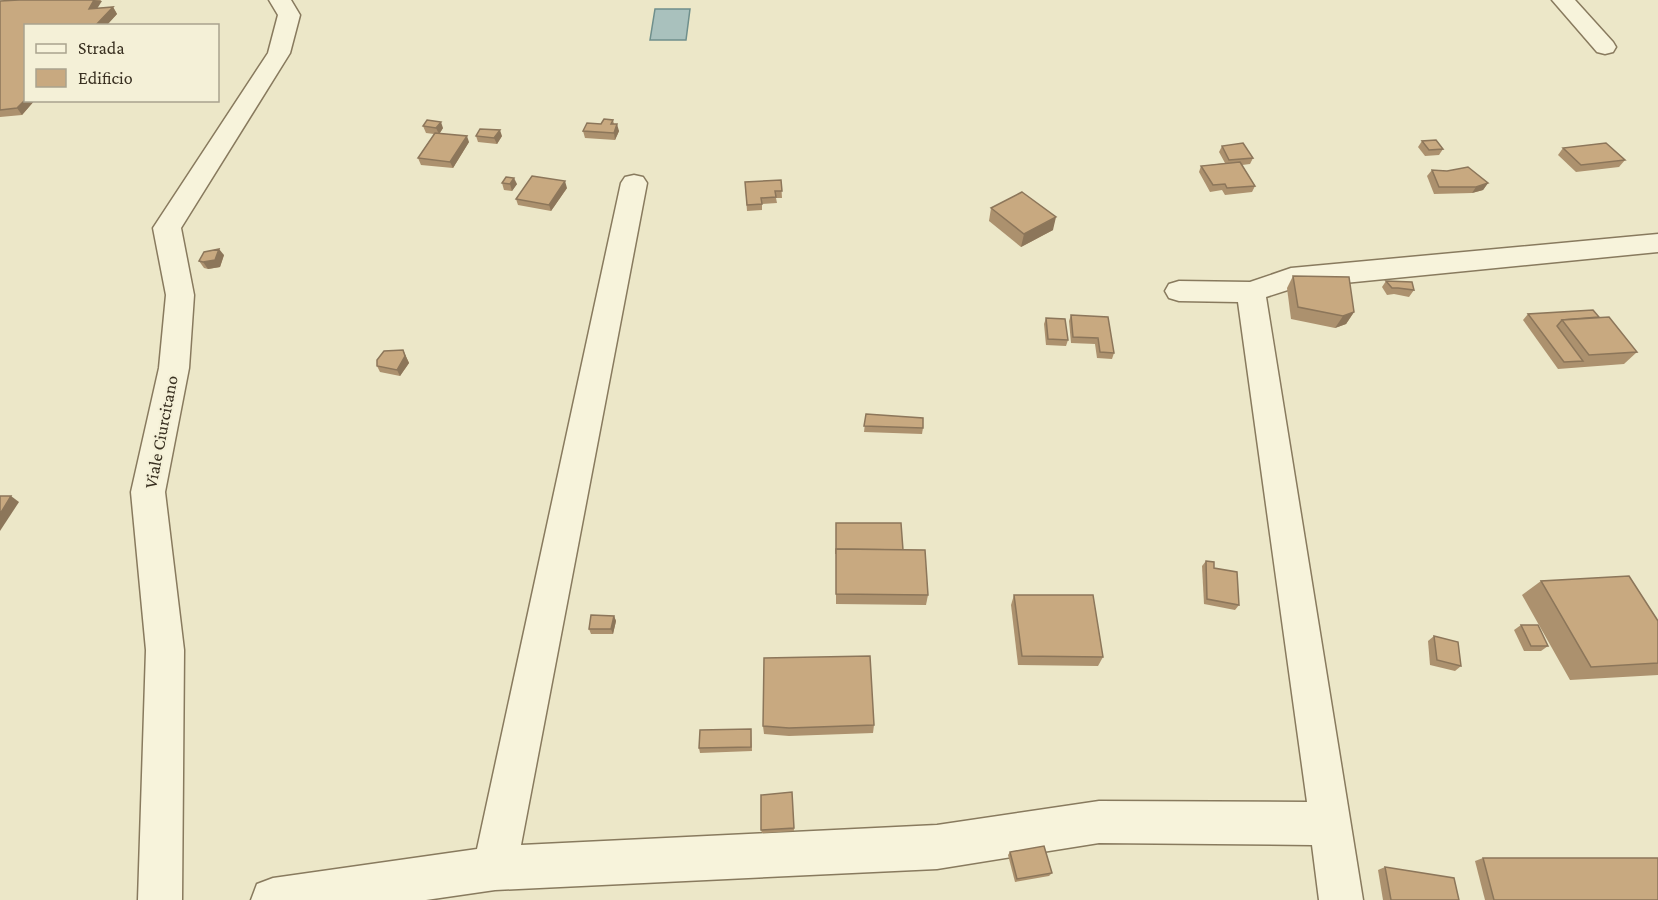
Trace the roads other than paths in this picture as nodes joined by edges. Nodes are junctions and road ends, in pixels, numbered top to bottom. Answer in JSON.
{"nodes":[{"id":1,"x":280,"y":0,"type":"edge"},
{"id":2,"x":1563,"y":0,"type":"edge"},
{"id":3,"x":1605,"y":47,"type":"dead end"},
{"id":4,"x":634,"y":183,"type":"dead end"},
{"id":5,"x":1658,"y":243,"type":"edge"},
{"id":6,"x":1179,"y":291,"type":"dead end"},
{"id":7,"x":1251,"y":292,"type":"junction"},
{"id":8,"x":1331,"y":824,"type":"junction"},
{"id":9,"x":495,"y":868,"type":"junction"},
{"id":10,"x":160,"y":900,"type":"edge"},
{"id":11,"x":273,"y":900,"type":"edge"},
{"id":12,"x":1341,"y":900,"type":"edge"}],
"edges":[{"from":1,"to":10,"type":"street","name":"Viale Ciurcitano"},
{"from":2,"to":3,"type":"street"},
{"from":4,"to":9,"type":"street"},
{"from":5,"to":7,"type":"street"},
{"from":6,"to":7,"type":"street"},
{"from":7,"to":8,"type":"street"},
{"from":8,"to":9,"type":"street"},
{"from":8,"to":12,"type":"street"},
{"from":9,"to":11,"type":"street"}]}
